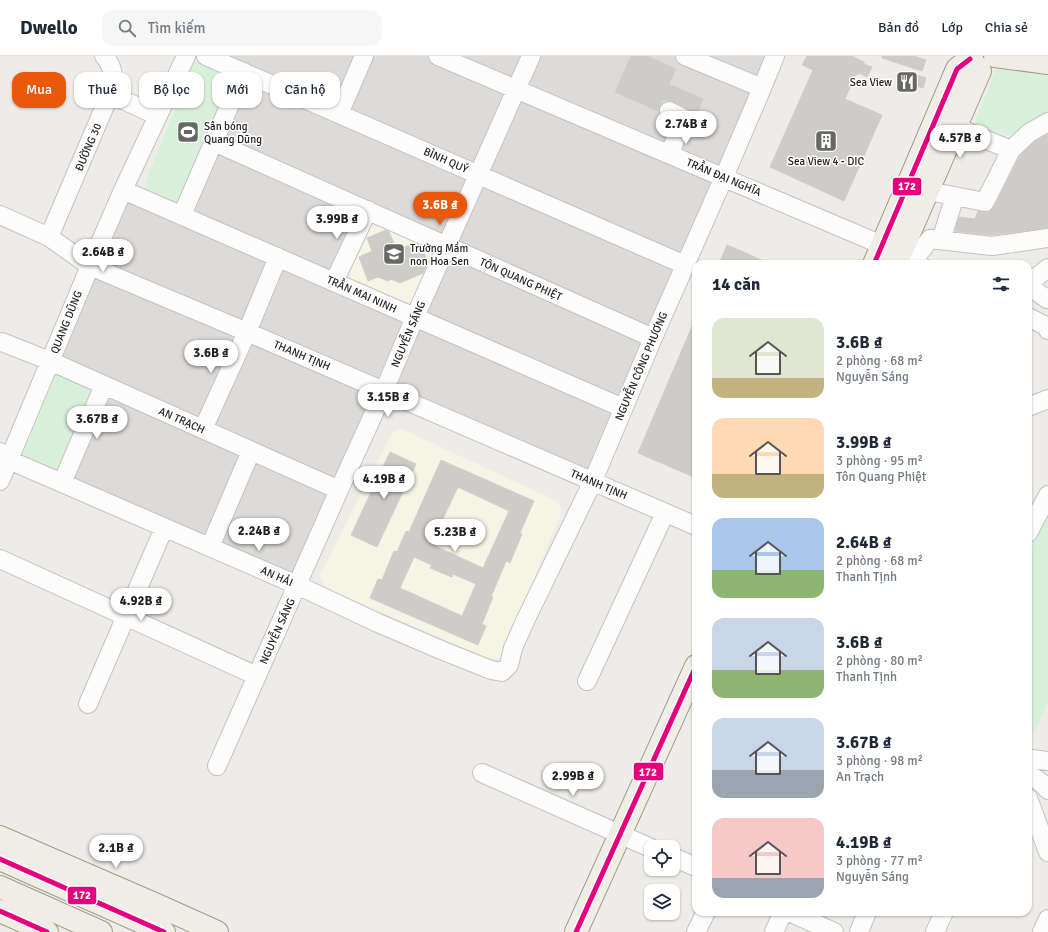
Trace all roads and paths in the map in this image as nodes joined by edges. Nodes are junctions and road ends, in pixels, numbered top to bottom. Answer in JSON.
{"nodes":[{"id":1,"x":104,"y":56,"type":"edge"},
{"id":2,"x":186,"y":56,"type":"edge"},
{"id":3,"x":206,"y":56,"type":"edge"},
{"id":4,"x":364,"y":56,"type":"edge"},
{"id":5,"x":438,"y":56,"type":"edge"},
{"id":6,"x":531,"y":56,"type":"edge"},
{"id":7,"x":685,"y":56,"type":"edge"},
{"id":8,"x":775,"y":56,"type":"edge"},
{"id":9,"x":995,"y":56,"type":"edge"},
{"id":10,"x":971,"y":57,"type":"edge"},
{"id":11,"x":1048,"y":63,"type":"edge"},
{"id":12,"x":113,"y":72,"type":"edge"},
{"id":13,"x":244,"y":72,"type":"edge"},
{"id":14,"x":262,"y":80,"type":"edge"},
{"id":15,"x":762,"y":88,"type":"junction"},
{"id":16,"x":516,"y":90,"type":"junction"},
{"id":17,"x":131,"y":104,"type":"edge"},
{"id":18,"x":104,"y":108,"type":"edge"},
{"id":19,"x":229,"y":108,"type":"edge"},
{"id":20,"x":669,"y":111,"type":"dead end"},
{"id":21,"x":339,"y":114,"type":"junction"},
{"id":22,"x":158,"y":116,"type":"junction"},
{"id":23,"x":1048,"y":122,"type":"edge"},
{"id":24,"x":956,"y":127,"type":"junction"},
{"id":25,"x":214,"y":142,"type":"junction"},
{"id":26,"x":1011,"y":150,"type":"junction"},
{"id":27,"x":670,"y":154,"type":"junction"},
{"id":28,"x":478,"y":174,"type":"junction"},
{"id":29,"x":724,"y":177,"type":"junction"},
{"id":30,"x":123,"y":190,"type":"junction"},
{"id":31,"x":928,"y":191,"type":"junction"},
{"id":32,"x":955,"y":196,"type":"junction"},
{"id":33,"x":368,"y":210,"type":"junction"},
{"id":34,"x":0,"y":215,"type":"edge"},
{"id":35,"x":182,"y":215,"type":"junction"},
{"id":36,"x":49,"y":237,"type":"junction"},
{"id":37,"x":1048,"y":238,"type":"edge"},
{"id":38,"x":941,"y":240,"type":"junction"},
{"id":39,"x":447,"y":246,"type":"junction"},
{"id":40,"x":278,"y":257,"type":"junction"},
{"id":41,"x":898,"y":259,"type":"edge"},
{"id":42,"x":685,"y":265,"type":"junction"},
{"id":43,"x":90,"y":266,"type":"junction"},
{"id":44,"x":1048,"y":268,"type":"edge"},
{"id":45,"x":1032,"y":281,"type":"edge"},
{"id":46,"x":334,"y":282,"type":"junction"},
{"id":47,"x":1032,"y":288,"type":"edge"},
{"id":48,"x":1048,"y":300,"type":"edge"},
{"id":49,"x":415,"y":317,"type":"junction"},
{"id":50,"x":1032,"y":319,"type":"edge"},
{"id":51,"x":1047,"y":327,"type":"edge"},
{"id":52,"x":1032,"y":329,"type":"edge"},
{"id":53,"x":247,"y":332,"type":"junction"},
{"id":54,"x":653,"y":338,"type":"junction"},
{"id":55,"x":2,"y":342,"type":"dead end"},
{"id":56,"x":50,"y":361,"type":"junction"},
{"id":57,"x":104,"y":385,"type":"junction"},
{"id":58,"x":384,"y":391,"type":"junction"},
{"id":59,"x":1048,"y":399,"type":"edge"},
{"id":60,"x":1032,"y":405,"type":"edge"},
{"id":61,"x":623,"y":408,"type":"junction"},
{"id":62,"x":202,"y":429,"type":"junction"},
{"id":63,"x":251,"y":451,"type":"junction"},
{"id":64,"x":4,"y":456,"type":"edge"},
{"id":65,"x":0,"y":481,"type":"edge"},
{"id":66,"x":592,"y":481,"type":"junction"},
{"id":67,"x":62,"y":483,"type":"junction"},
{"id":68,"x":339,"y":490,"type":"junction"},
{"id":69,"x":1048,"y":495,"type":"edge"},
{"id":70,"x":665,"y":513,"type":"junction"},
{"id":71,"x":692,"y":524,"type":"edge"},
{"id":72,"x":1032,"y":525,"type":"edge"},
{"id":73,"x":164,"y":528,"type":"junction"},
{"id":74,"x":210,"y":547,"type":"junction"},
{"id":75,"x":0,"y":560,"type":"edge"},
{"id":76,"x":297,"y":585,"type":"junction"},
{"id":77,"x":126,"y":617,"type":"junction"},
{"id":78,"x":502,"y":672,"type":"joint"},
{"id":79,"x":692,"y":675,"type":"edge"},
{"id":80,"x":257,"y":676,"type":"junction"},
{"id":81,"x":587,"y":681,"type":"dead end"},
{"id":82,"x":88,"y":704,"type":"dead end"},
{"id":83,"x":1032,"y":758,"type":"edge"},
{"id":84,"x":1048,"y":761,"type":"edge"},
{"id":85,"x":217,"y":766,"type":"dead end"},
{"id":86,"x":482,"y":773,"type":"dead end"},
{"id":87,"x":1032,"y":776,"type":"edge"},
{"id":88,"x":1047,"y":787,"type":"edge"},
{"id":89,"x":1032,"y":809,"type":"edge"},
{"id":90,"x":620,"y":834,"type":"junction"},
{"id":91,"x":0,"y":837,"type":"edge"},
{"id":92,"x":644,"y":845,"type":"edge"},
{"id":93,"x":1048,"y":852,"type":"edge"},
{"id":94,"x":0,"y":859,"type":"edge"},
{"id":95,"x":680,"y":860,"type":"edge"},
{"id":96,"x":692,"y":865,"type":"edge"},
{"id":97,"x":0,"y":887,"type":"edge"},
{"id":98,"x":157,"y":905,"type":"junction"},
{"id":99,"x":0,"y":911,"type":"edge"},
{"id":100,"x":704,"y":916,"type":"edge"},
{"id":101,"x":781,"y":916,"type":"edge"},
{"id":102,"x":798,"y":916,"type":"edge"},
{"id":103,"x":866,"y":916,"type":"edge"},
{"id":104,"x":942,"y":916,"type":"edge"},
{"id":105,"x":1048,"y":919,"type":"edge"},
{"id":106,"x":156,"y":928,"type":"edge"},
{"id":107,"x":47,"y":932,"type":"edge"},
{"id":108,"x":101,"y":932,"type":"edge"},
{"id":109,"x":218,"y":932,"type":"edge"},
{"id":110,"x":576,"y":932,"type":"edge"},
{"id":111,"x":696,"y":932,"type":"edge"},
{"id":112,"x":774,"y":932,"type":"edge"},
{"id":113,"x":834,"y":932,"type":"edge"},
{"id":114,"x":859,"y":932,"type":"edge"},
{"id":115,"x":935,"y":932,"type":"edge"},
{"id":116,"x":1042,"y":932,"type":"edge"}],
"edges":[{"from":1,"to":12,"type":"street","name":"ĐƯỜNG 30"},
{"from":2,"to":22,"type":"street","name":"QUANG DŨNG"},
{"from":3,"to":13,"type":"street","name":"BÌNH QUÝ"},
{"from":4,"to":21,"type":"street"},
{"from":5,"to":16,"type":"street","name":"TRẦN ĐẠI NGHĨA"},
{"from":6,"to":16,"type":"street","name":"NGUYỄN SÁNG"},
{"from":7,"to":15,"type":"street"},
{"from":8,"to":15,"type":"street","name":"NGUYỄN CÔNG PHƯƠNG"},
{"from":9,"to":11,"type":"main road"},
{"from":10,"to":24,"type":"main road"},
{"from":10,"to":41,"type":"main road"},
{"from":14,"to":21,"type":"street","name":"BÌNH QUÝ"},
{"from":15,"to":29,"type":"street","name":"NGUYỄN CÔNG PHƯƠNG"},
{"from":16,"to":27,"type":"street","name":"TRẦN ĐẠI NGHĨA"},
{"from":16,"to":28,"type":"street","name":"NGUYỄN SÁNG"},
{"from":17,"to":22,"type":"street"},
{"from":18,"to":36,"type":"street","name":"ĐƯỜNG 30"},
{"from":19,"to":25,"type":"street"},
{"from":20,"to":27,"type":"street"},
{"from":21,"to":28,"type":"street","name":"BÌNH QUÝ"},
{"from":22,"to":30,"type":"street","name":"QUANG DŨNG"},
{"from":23,"to":26,"type":"street"},
{"from":24,"to":26,"type":"street"},
{"from":24,"to":31,"type":"main road"},
{"from":25,"to":33,"type":"street","name":"TÔN QUANG PHIỆT"},
{"from":25,"to":35,"type":"street"},
{"from":26,"to":32,"type":"street"},
{"from":27,"to":29,"type":"street","name":"TRẦN ĐẠI NGHĨA"},
{"from":28,"to":39,"type":"street","name":"NGUYỄN SÁNG"},
{"from":28,"to":42,"type":"street","name":"BÌNH QUÝ"},
{"from":29,"to":41,"type":"street","name":"TRẦN ĐẠI NGHĨA"},
{"from":29,"to":42,"type":"street","name":"NGUYỄN CÔNG PHƯƠNG"},
{"from":30,"to":35,"type":"street","name":"TRẦN MAI NINH"},
{"from":30,"to":43,"type":"street","name":"QUANG DŨNG"},
{"from":31,"to":32,"type":"street"},
{"from":31,"to":41,"type":"main road"},
{"from":32,"to":38,"type":"street"},
{"from":33,"to":39,"type":"street","name":"TÔN QUANG PHIỆT"},
{"from":33,"to":46,"type":"street"},
{"from":34,"to":36,"type":"street","name":"THANH TỊNH"},
{"from":35,"to":40,"type":"street","name":"TRẦN MAI NINH"},
{"from":36,"to":43,"type":"street","name":"THANH TỊNH"},
{"from":37,"to":38,"type":"street"},
{"from":38,"to":41,"type":"street"},
{"from":39,"to":49,"type":"street","name":"NGUYỄN SÁNG"},
{"from":39,"to":54,"type":"street","name":"TÔN QUANG PHIỆT"},
{"from":40,"to":46,"type":"street","name":"TRẦN MAI NINH"},
{"from":40,"to":53,"type":"street"},
{"from":42,"to":54,"type":"street","name":"NGUYỄN CÔNG PHƯƠNG"},
{"from":43,"to":53,"type":"street","name":"THANH TỊNH"},
{"from":43,"to":56,"type":"street","name":"QUANG DŨNG"},
{"from":44,"to":45,"type":"street"},
{"from":46,"to":49,"type":"street","name":"TRẦN MAI NINH"},
{"from":47,"to":48,"type":"street"},
{"from":49,"to":58,"type":"street","name":"NGUYỄN SÁNG"},
{"from":49,"to":61,"type":"street","name":"TRẦN MAI NINH"},
{"from":50,"to":51,"type":"street"},
{"from":51,"to":52,"type":"street"},
{"from":53,"to":58,"type":"street","name":"THANH TỊNH"},
{"from":53,"to":62,"type":"street"},
{"from":54,"to":61,"type":"street","name":"NGUYỄN CÔNG PHƯƠNG"},
{"from":55,"to":56,"type":"street","name":"AN TRẠCH"},
{"from":56,"to":57,"type":"street","name":"AN TRẠCH"},
{"from":56,"to":64,"type":"street","name":"QUANG DŨNG"},
{"from":57,"to":62,"type":"street","name":"AN TRẠCH"},
{"from":57,"to":67,"type":"street"},
{"from":58,"to":66,"type":"street","name":"THANH TỊNH"},
{"from":58,"to":68,"type":"street","name":"NGUYỄN SÁNG"},
{"from":59,"to":60,"type":"street"},
{"from":61,"to":66,"type":"street","name":"NGUYỄN CÔNG PHƯƠNG"},
{"from":62,"to":63,"type":"street","name":"AN TRẠCH"},
{"from":63,"to":68,"type":"street","name":"AN TRẠCH"},
{"from":63,"to":74,"type":"street"},
{"from":64,"to":65,"type":"street","name":"QUANG DŨNG"},
{"from":64,"to":67,"type":"street","name":"AN HẢI"},
{"from":66,"to":70,"type":"street","name":"THANH TỊNH"},
{"from":66,"to":78,"type":"street","name":"NGUYỄN CÔNG PHƯƠNG"},
{"from":67,"to":73,"type":"street","name":"AN HẢI"},
{"from":68,"to":76,"type":"street","name":"NGUYỄN SÁNG"},
{"from":69,"to":72,"type":"street"},
{"from":70,"to":71,"type":"street","name":"THANH TỊNH"},
{"from":70,"to":81,"type":"street"},
{"from":73,"to":74,"type":"street","name":"AN HẢI"},
{"from":73,"to":77,"type":"street"},
{"from":74,"to":76,"type":"street","name":"AN HẢI"},
{"from":75,"to":77,"type":"street"},
{"from":76,"to":78,"type":"street","name":"AN HẢI"},
{"from":76,"to":80,"type":"street","name":"NGUYỄN SÁNG"},
{"from":77,"to":80,"type":"street"},
{"from":77,"to":82,"type":"street"},
{"from":79,"to":90,"type":"main road"},
{"from":80,"to":85,"type":"street","name":"NGUYỄN SÁNG"},
{"from":83,"to":84,"type":"street"},
{"from":86,"to":90,"type":"street"},
{"from":87,"to":88,"type":"street"},
{"from":89,"to":93,"type":"street"},
{"from":90,"to":92,"type":"street"},
{"from":90,"to":110,"type":"main road"},
{"from":91,"to":98,"type":"main road"},
{"from":94,"to":106,"type":"main road"},
{"from":95,"to":96,"type":"street"},
{"from":97,"to":108,"type":"main road"},
{"from":98,"to":106,"type":"main road"},
{"from":98,"to":109,"type":"main road"},
{"from":99,"to":107,"type":"main road"},
{"from":100,"to":111,"type":"street"},
{"from":101,"to":112,"type":"street"},
{"from":102,"to":113,"type":"street"},
{"from":103,"to":114,"type":"street"},
{"from":104,"to":115,"type":"street"},
{"from":105,"to":116,"type":"street"}]}
